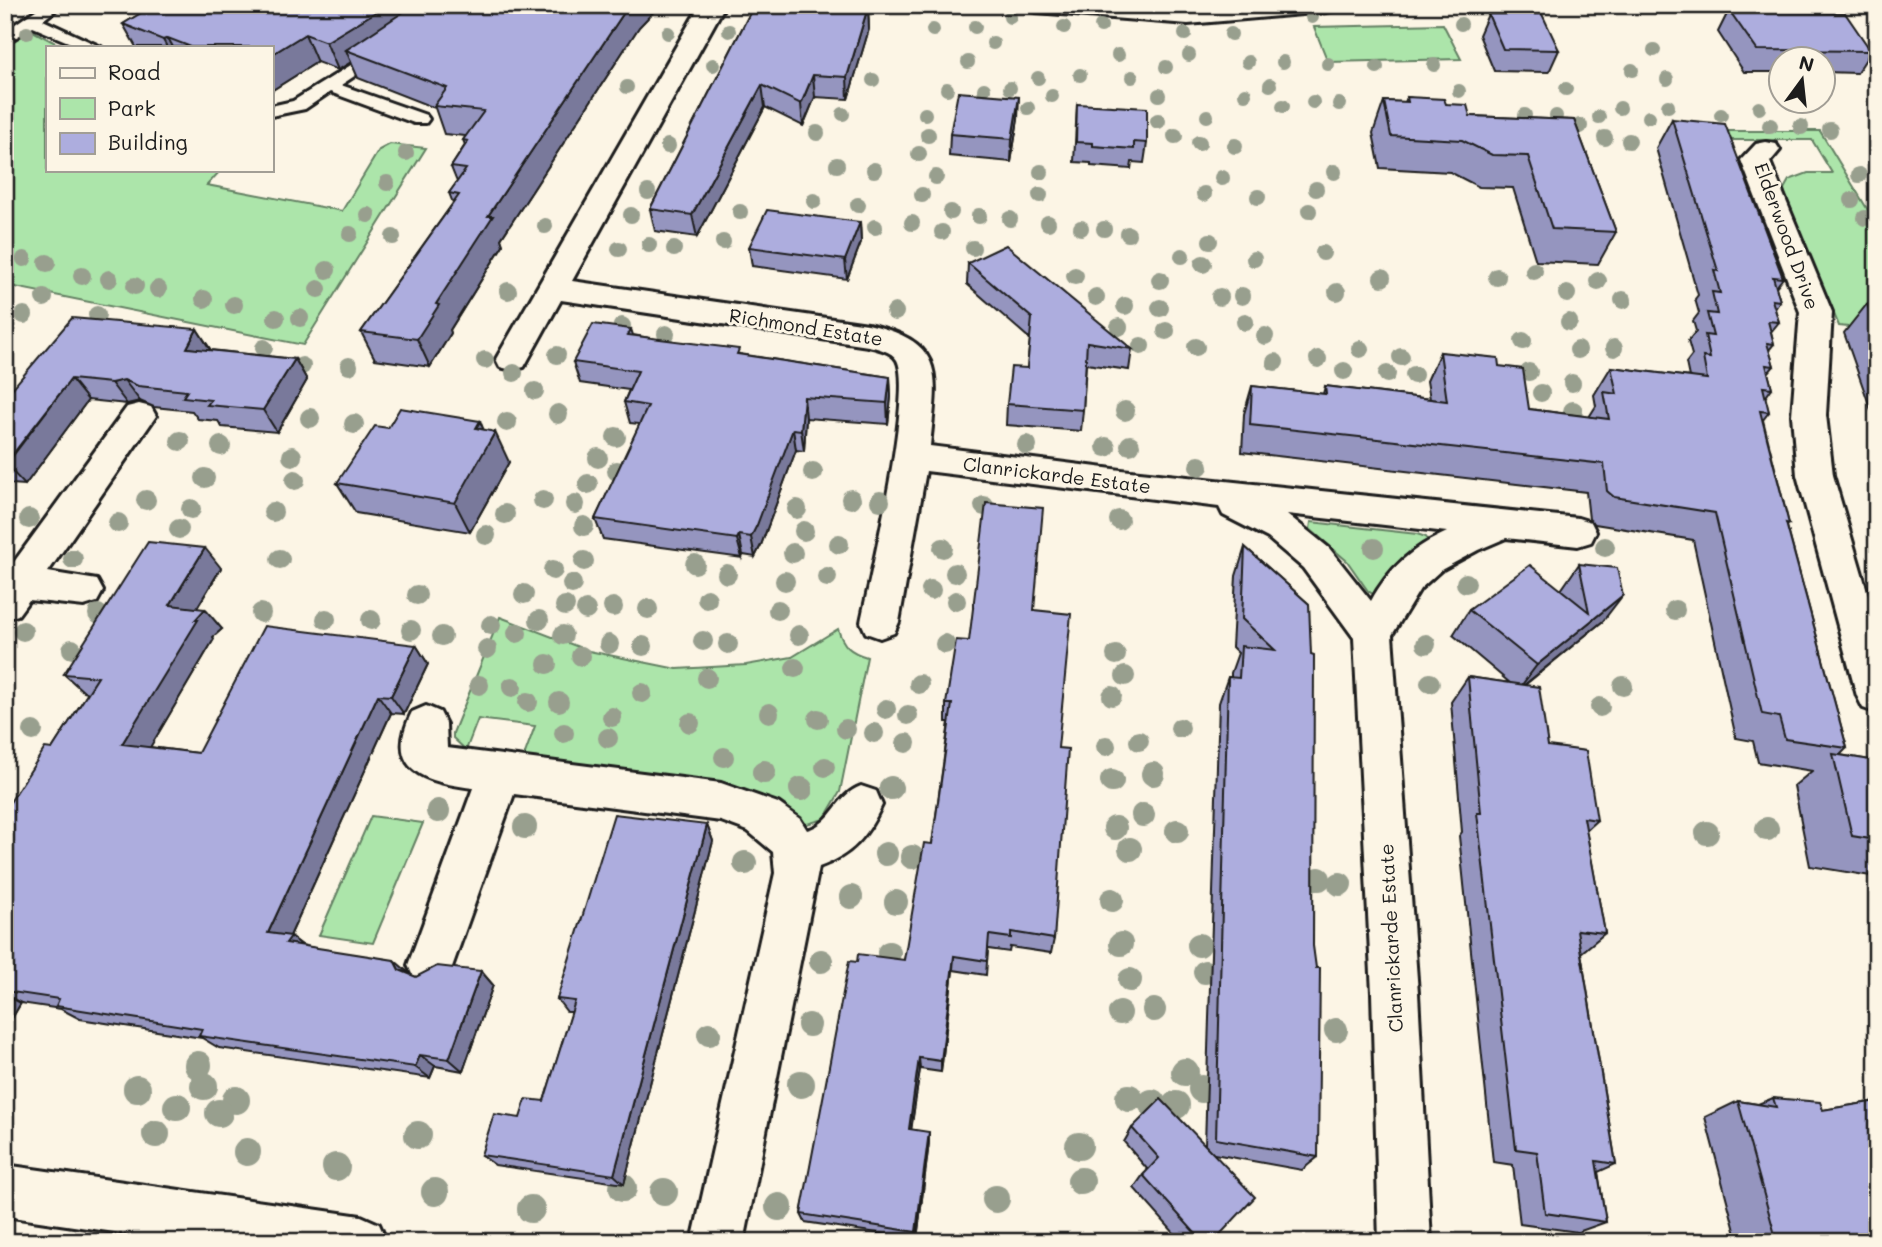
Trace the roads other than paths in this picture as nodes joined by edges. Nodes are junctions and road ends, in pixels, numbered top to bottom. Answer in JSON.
{"nodes":[{"id":1,"x":54,"y":5,"type":"edge"},
{"id":2,"x":713,"y":5,"type":"edge"},
{"id":3,"x":1036,"y":5,"type":"edge"},
{"id":4,"x":1326,"y":5,"type":"edge"},
{"id":5,"x":31,"y":20,"type":"junction"},
{"id":6,"x":5,"y":39,"type":"edge"},
{"id":7,"x":394,"y":43,"type":"edge"},
{"id":8,"x":91,"y":46,"type":"edge"},
{"id":9,"x":329,"y":86,"type":"junction"},
{"id":10,"x":273,"y":111,"type":"edge"},
{"id":11,"x":420,"y":120,"type":"dead end"},
{"id":12,"x":1766,"y":150,"type":"dead end"},
{"id":13,"x":552,"y":288,"type":"junction"},
{"id":14,"x":512,"y":359,"type":"dead end"},
{"id":15,"x":138,"y":416,"type":"dead end"},
{"id":16,"x":910,"y":456,"type":"junction"},
{"id":17,"x":1204,"y":492,"type":"junction"},
{"id":18,"x":1503,"y":524,"type":"junction"},
{"id":19,"x":1578,"y":532,"type":"dead end"},
{"id":20,"x":84,"y":591,"type":"dead end"},
{"id":21,"x":12,"y":594,"type":"edge"},
{"id":22,"x":1866,"y":617,"type":"edge"},
{"id":23,"x":880,"y":622,"type":"dead end"},
{"id":24,"x":1373,"y":635,"type":"junction"},
{"id":25,"x":1877,"y":696,"type":"edge"},
{"id":26,"x":426,"y":724,"type":"dead end"},
{"id":27,"x":500,"y":773,"type":"junction"},
{"id":28,"x":861,"y":805,"type":"dead end"},
{"id":29,"x":798,"y":853,"type":"junction"},
{"id":30,"x":431,"y":965,"type":"dead end"},
{"id":31,"x":5,"y":1190,"type":"edge"},
{"id":32,"x":360,"y":1242,"type":"edge"},
{"id":33,"x":718,"y":1242,"type":"edge"},
{"id":34,"x":1405,"y":1242,"type":"edge"}],
"edges":[{"from":1,"to":5,"type":"lane"},
{"from":2,"to":13,"type":"street"},
{"from":3,"to":4,"type":"street"},
{"from":5,"to":6,"type":"lane"},
{"from":5,"to":8,"type":"lane"},
{"from":7,"to":9,"type":"lane"},
{"from":9,"to":10,"type":"lane"},
{"from":9,"to":11,"type":"lane"},
{"from":12,"to":22,"type":"street","name":"Elderwood Drive"},
{"from":13,"to":14,"type":"street"},
{"from":13,"to":16,"type":"street","name":"Richmond Estate"},
{"from":15,"to":21,"type":"street"},
{"from":16,"to":17,"type":"street","name":"Clanrickarde Estate"},
{"from":16,"to":23,"type":"street","name":"Richmond Estate"},
{"from":17,"to":18,"type":"street","name":"Clanrickarde Estate"},
{"from":17,"to":24,"type":"street","name":"Clanrickarde Estate"},
{"from":18,"to":19,"type":"street","name":"Clanrickarde Estate"},
{"from":18,"to":24,"type":"street","name":"Clanrickarde Estate"},
{"from":20,"to":21,"type":"street"},
{"from":22,"to":25,"type":"street","name":"Elderwood Drive"},
{"from":24,"to":34,"type":"street","name":"Clanrickarde Estate"},
{"from":26,"to":27,"type":"street"},
{"from":27,"to":29,"type":"street"},
{"from":27,"to":30,"type":"street"},
{"from":28,"to":29,"type":"street"},
{"from":29,"to":33,"type":"street"},
{"from":31,"to":32,"type":"street"}]}
